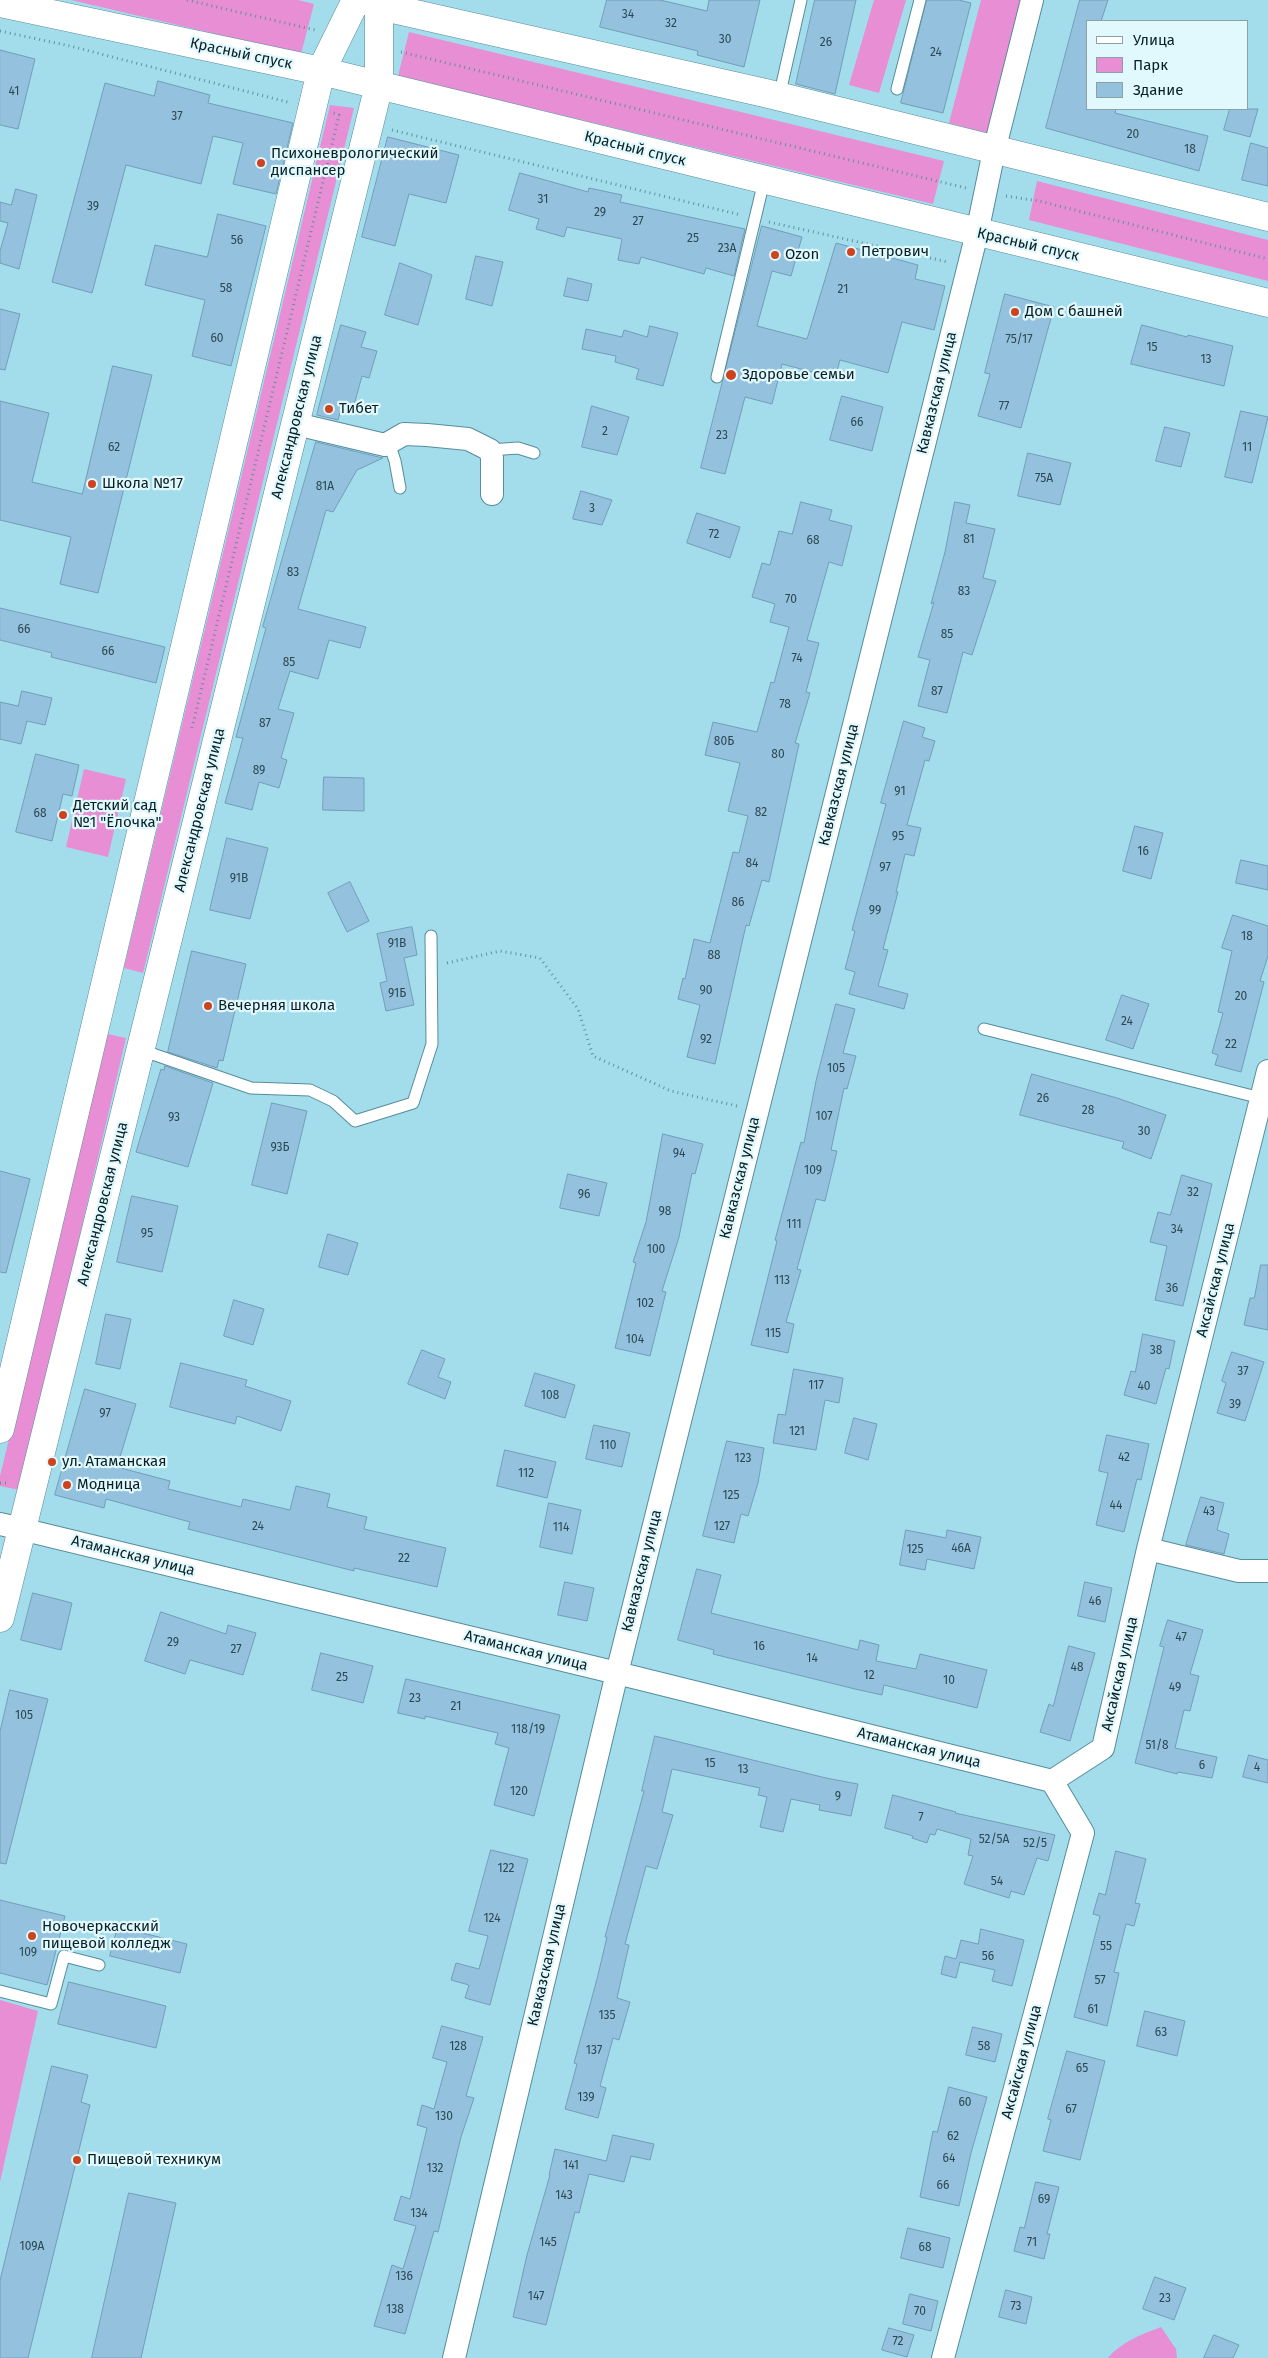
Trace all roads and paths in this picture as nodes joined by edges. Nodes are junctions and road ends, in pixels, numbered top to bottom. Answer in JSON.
{"nodes":[{"id":1,"x":187,"y":0,"type":"edge"},
{"id":2,"x":801,"y":0,"type":"edge"},
{"id":3,"x":920,"y":0,"type":"edge"},
{"id":4,"x":1032,"y":0,"type":"edge"},
{"id":5,"x":370,"y":2,"type":"edge"},
{"id":6,"x":0,"y":3,"type":"edge"},
{"id":7,"x":338,"y":36,"type":"junction"},
{"id":8,"x":380,"y":45,"type":"junction"},
{"id":9,"x":321,"y":71,"type":"junction"},
{"id":10,"x":379,"y":86,"type":"junction"},
{"id":11,"x":897,"y":89,"type":"dead end"},
{"id":12,"x":779,"y":96,"type":"junction"},
{"id":13,"x":339,"y":115,"type":"dead end"},
{"id":14,"x":370,"y":124,"type":"junction"},
{"id":15,"x":994,"y":151,"type":"junction"},
{"id":16,"x":764,"y":181,"type":"junction"},
{"id":17,"x":985,"y":192,"type":"junction"},
{"id":18,"x":1268,"y":217,"type":"edge"},
{"id":19,"x":755,"y":218,"type":"junction"},
{"id":20,"x":977,"y":233,"type":"junction"},
{"id":21,"x":1268,"y":259,"type":"edge"},
{"id":22,"x":968,"y":267,"type":"junction"},
{"id":23,"x":1268,"y":303,"type":"edge"},
{"id":24,"x":717,"y":377,"type":"dead end"},
{"id":25,"x":296,"y":424,"type":"junction"},
{"id":26,"x":388,"y":443,"type":"junction"},
{"id":27,"x":490,"y":450,"type":"junction"},
{"id":28,"x":534,"y":453,"type":"dead end"},
{"id":29,"x":400,"y":488,"type":"dead end"},
{"id":30,"x":492,"y":494,"type":"dead end"},
{"id":31,"x":431,"y":936,"type":"dead end"},
{"id":32,"x":432,"y":967,"type":"junction"},
{"id":33,"x":984,"y":1029,"type":"dead end"},
{"id":34,"x":141,"y":1050,"type":"junction"},
{"id":35,"x":1268,"y":1071,"type":"edge"},
{"id":36,"x":1261,"y":1098,"type":"junction"},
{"id":37,"x":757,"y":1111,"type":"junction"},
{"id":38,"x":0,"y":1429,"type":"edge"},
{"id":39,"x":0,"y":1483,"type":"edge"},
{"id":40,"x":11,"y":1483,"type":"dead end"},
{"id":41,"x":11,"y":1526,"type":"edge"},
{"id":42,"x":1148,"y":1549,"type":"junction"},
{"id":43,"x":1268,"y":1571,"type":"edge"},
{"id":44,"x":0,"y":1618,"type":"edge"},
{"id":45,"x":617,"y":1672,"type":"junction"},
{"id":46,"x":1052,"y":1781,"type":"junction"},
{"id":47,"x":99,"y":1964,"type":"dead end"},
{"id":48,"x":0,"y":1991,"type":"edge"},
{"id":49,"x":454,"y":2358,"type":"edge"},
{"id":50,"x":943,"y":2358,"type":"edge"}],
"edges":[{"from":1,"to":7,"type":"path"},
{"from":2,"to":12,"type":"lane"},
{"from":3,"to":11,"type":"lane"},
{"from":4,"to":15,"type":"street","name":"Кавказская улица"},
{"from":5,"to":7,"type":"street"},
{"from":5,"to":8,"type":"street","name":"Александровская улица"},
{"from":5,"to":12,"type":"street"},
{"from":6,"to":9,"type":"street","name":"Красный спуск"},
{"from":7,"to":9,"type":"street"},
{"from":8,"to":10,"type":"street","name":"Александровская улица"},
{"from":8,"to":17,"type":"path"},
{"from":9,"to":10,"type":"street","name":"Красный спуск"},
{"from":9,"to":38,"type":"street"},
{"from":10,"to":14,"type":"street","name":"Александровская улица"},
{"from":10,"to":16,"type":"street","name":"Красный спуск"},
{"from":12,"to":15,"type":"street"},
{"from":13,"to":14,"type":"path"},
{"from":14,"to":19,"type":"path"},
{"from":14,"to":25,"type":"street","name":"Александровская улица"},
{"from":15,"to":17,"type":"street","name":"Кавказская улица"},
{"from":15,"to":18,"type":"street"},
{"from":16,"to":19,"type":"lane"},
{"from":16,"to":20,"type":"street","name":"Красный спуск"},
{"from":17,"to":20,"type":"street","name":"Кавказская улица"},
{"from":17,"to":21,"type":"path"},
{"from":19,"to":22,"type":"path"},
{"from":19,"to":24,"type":"lane"},
{"from":20,"to":22,"type":"street","name":"Кавказская улица"},
{"from":20,"to":23,"type":"street","name":"Красный спуск"},
{"from":22,"to":37,"type":"street","name":"Кавказская улица"},
{"from":25,"to":26,"type":"street"},
{"from":25,"to":34,"type":"street","name":"Александровская улица"},
{"from":26,"to":27,"type":"street"},
{"from":26,"to":29,"type":"lane"},
{"from":27,"to":28,"type":"lane"},
{"from":27,"to":30,"type":"street"},
{"from":31,"to":32,"type":"lane"},
{"from":32,"to":34,"type":"lane"},
{"from":32,"to":37,"type":"path"},
{"from":33,"to":36,"type":"lane"},
{"from":34,"to":41,"type":"street","name":"Александровская улица"},
{"from":35,"to":36,"type":"street","name":"Аксайская улица"},
{"from":36,"to":42,"type":"street","name":"Аксайская улица"},
{"from":37,"to":45,"type":"street","name":"Кавказская улица"},
{"from":39,"to":40,"type":"path"},
{"from":41,"to":44,"type":"street","name":"Александровская улица"},
{"from":41,"to":45,"type":"street","name":"Атаманская улица"},
{"from":42,"to":43,"type":"street"},
{"from":42,"to":46,"type":"street","name":"Аксайская улица"},
{"from":45,"to":46,"type":"street","name":"Атаманская улица"},
{"from":45,"to":49,"type":"street","name":"Кавказская улица"},
{"from":46,"to":50,"type":"street","name":"Аксайская улица"},
{"from":47,"to":48,"type":"lane"}]}
